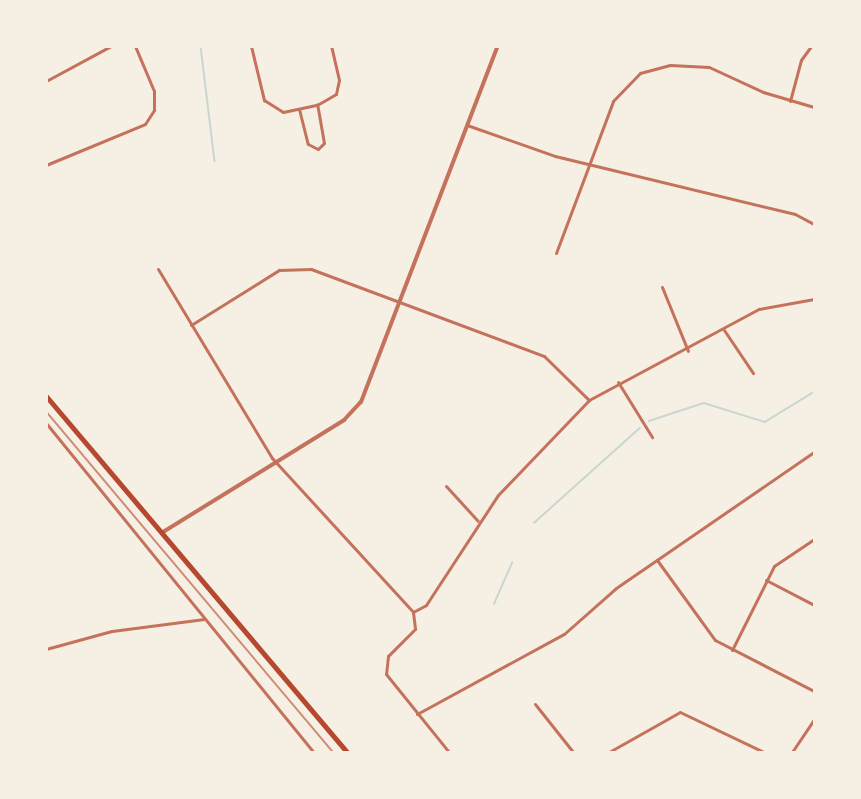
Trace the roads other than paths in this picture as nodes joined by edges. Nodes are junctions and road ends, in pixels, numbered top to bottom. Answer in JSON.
{"nodes":[{"id":1,"x":111,"y":46,"type":"edge"},
{"id":2,"x":135,"y":46,"type":"edge"},
{"id":3,"x":251,"y":46,"type":"edge"},
{"id":4,"x":331,"y":46,"type":"edge"},
{"id":5,"x":498,"y":46,"type":"edge"},
{"id":6,"x":812,"y":46,"type":"edge"},
{"id":7,"x":46,"y":81,"type":"edge"},
{"id":8,"x":790,"y":101,"type":"junction"},
{"id":9,"x":317,"y":105,"type":"junction"},
{"id":10,"x":814,"y":107,"type":"edge"},
{"id":11,"x":299,"y":109,"type":"junction"},
{"id":12,"x":467,"y":125,"type":"junction"},
{"id":13,"x":589,"y":164,"type":"junction"},
{"id":14,"x":46,"y":165,"type":"edge"},
{"id":15,"x":814,"y":224,"type":"edge"},
{"id":16,"x":556,"y":253,"type":"dead end"},
{"id":17,"x":158,"y":269,"type":"dead end"},
{"id":18,"x":662,"y":287,"type":"dead end"},
{"id":19,"x":814,"y":299,"type":"edge"},
{"id":20,"x":399,"y":300,"type":"junction"},
{"id":21,"x":191,"y":325,"type":"junction"},
{"id":22,"x":724,"y":330,"type":"junction"},
{"id":23,"x":688,"y":351,"type":"junction"},
{"id":24,"x":753,"y":373,"type":"dead end"},
{"id":25,"x":618,"y":382,"type":"junction"},
{"id":26,"x":46,"y":396,"type":"edge"},
{"id":27,"x":589,"y":400,"type":"junction"},
{"id":28,"x":46,"y":423,"type":"edge"},
{"id":29,"x":652,"y":437,"type":"dead end"},
{"id":30,"x":814,"y":452,"type":"edge"},
{"id":31,"x":276,"y":462,"type":"junction"},
{"id":32,"x":446,"y":486,"type":"dead end"},
{"id":33,"x":478,"y":521,"type":"junction"},
{"id":34,"x":163,"y":532,"type":"junction"},
{"id":35,"x":814,"y":539,"type":"edge"},
{"id":36,"x":657,"y":560,"type":"junction"},
{"id":37,"x":766,"y":580,"type":"junction"},
{"id":38,"x":814,"y":605,"type":"edge"},
{"id":39,"x":413,"y":612,"type":"junction"},
{"id":40,"x":204,"y":619,"type":"junction"},
{"id":41,"x":46,"y":649,"type":"edge"},
{"id":42,"x":732,"y":650,"type":"junction"},
{"id":43,"x":814,"y":691,"type":"edge"},
{"id":44,"x":535,"y":704,"type":"dead end"},
{"id":45,"x":417,"y":714,"type":"junction"},
{"id":46,"x":814,"y":719,"type":"edge"},
{"id":47,"x":313,"y":753,"type":"edge"},
{"id":48,"x":347,"y":753,"type":"edge"},
{"id":49,"x":449,"y":753,"type":"edge"},
{"id":50,"x":573,"y":753,"type":"edge"},
{"id":51,"x":609,"y":753,"type":"edge"},
{"id":52,"x":764,"y":753,"type":"edge"},
{"id":53,"x":792,"y":753,"type":"edge"}],
"edges":[{"from":1,"to":7,"type":"street"},
{"from":2,"to":14,"type":"street"},
{"from":3,"to":11,"type":"street"},
{"from":4,"to":9,"type":"street"},
{"from":5,"to":12,"type":"street"},
{"from":6,"to":8,"type":"street"},
{"from":8,"to":10,"type":"street"},
{"from":8,"to":13,"type":"street"},
{"from":9,"to":11,"type":"street"},
{"from":9,"to":11,"type":"street"},
{"from":12,"to":13,"type":"street"},
{"from":12,"to":20,"type":"street"},
{"from":13,"to":15,"type":"street"},
{"from":13,"to":16,"type":"street"},
{"from":17,"to":21,"type":"street"},
{"from":18,"to":23,"type":"street"},
{"from":19,"to":22,"type":"street"},
{"from":20,"to":21,"type":"street"},
{"from":20,"to":27,"type":"street"},
{"from":20,"to":31,"type":"street"},
{"from":21,"to":31,"type":"street"},
{"from":22,"to":23,"type":"street"},
{"from":22,"to":24,"type":"street"},
{"from":23,"to":25,"type":"street"},
{"from":25,"to":27,"type":"street"},
{"from":25,"to":29,"type":"street"},
{"from":26,"to":34,"type":"main road"},
{"from":27,"to":33,"type":"street"},
{"from":28,"to":40,"type":"street"},
{"from":30,"to":36,"type":"street"},
{"from":31,"to":34,"type":"street"},
{"from":31,"to":39,"type":"street"},
{"from":32,"to":33,"type":"street"},
{"from":33,"to":39,"type":"street"},
{"from":34,"to":48,"type":"main road"},
{"from":35,"to":37,"type":"street"},
{"from":36,"to":42,"type":"street"},
{"from":36,"to":45,"type":"street"},
{"from":37,"to":38,"type":"street"},
{"from":37,"to":42,"type":"street"},
{"from":39,"to":45,"type":"street"},
{"from":40,"to":41,"type":"street"},
{"from":40,"to":47,"type":"street"},
{"from":42,"to":43,"type":"street"},
{"from":44,"to":50,"type":"street"},
{"from":45,"to":49,"type":"street"},
{"from":46,"to":53,"type":"street"},
{"from":51,"to":52,"type":"street"}]}
